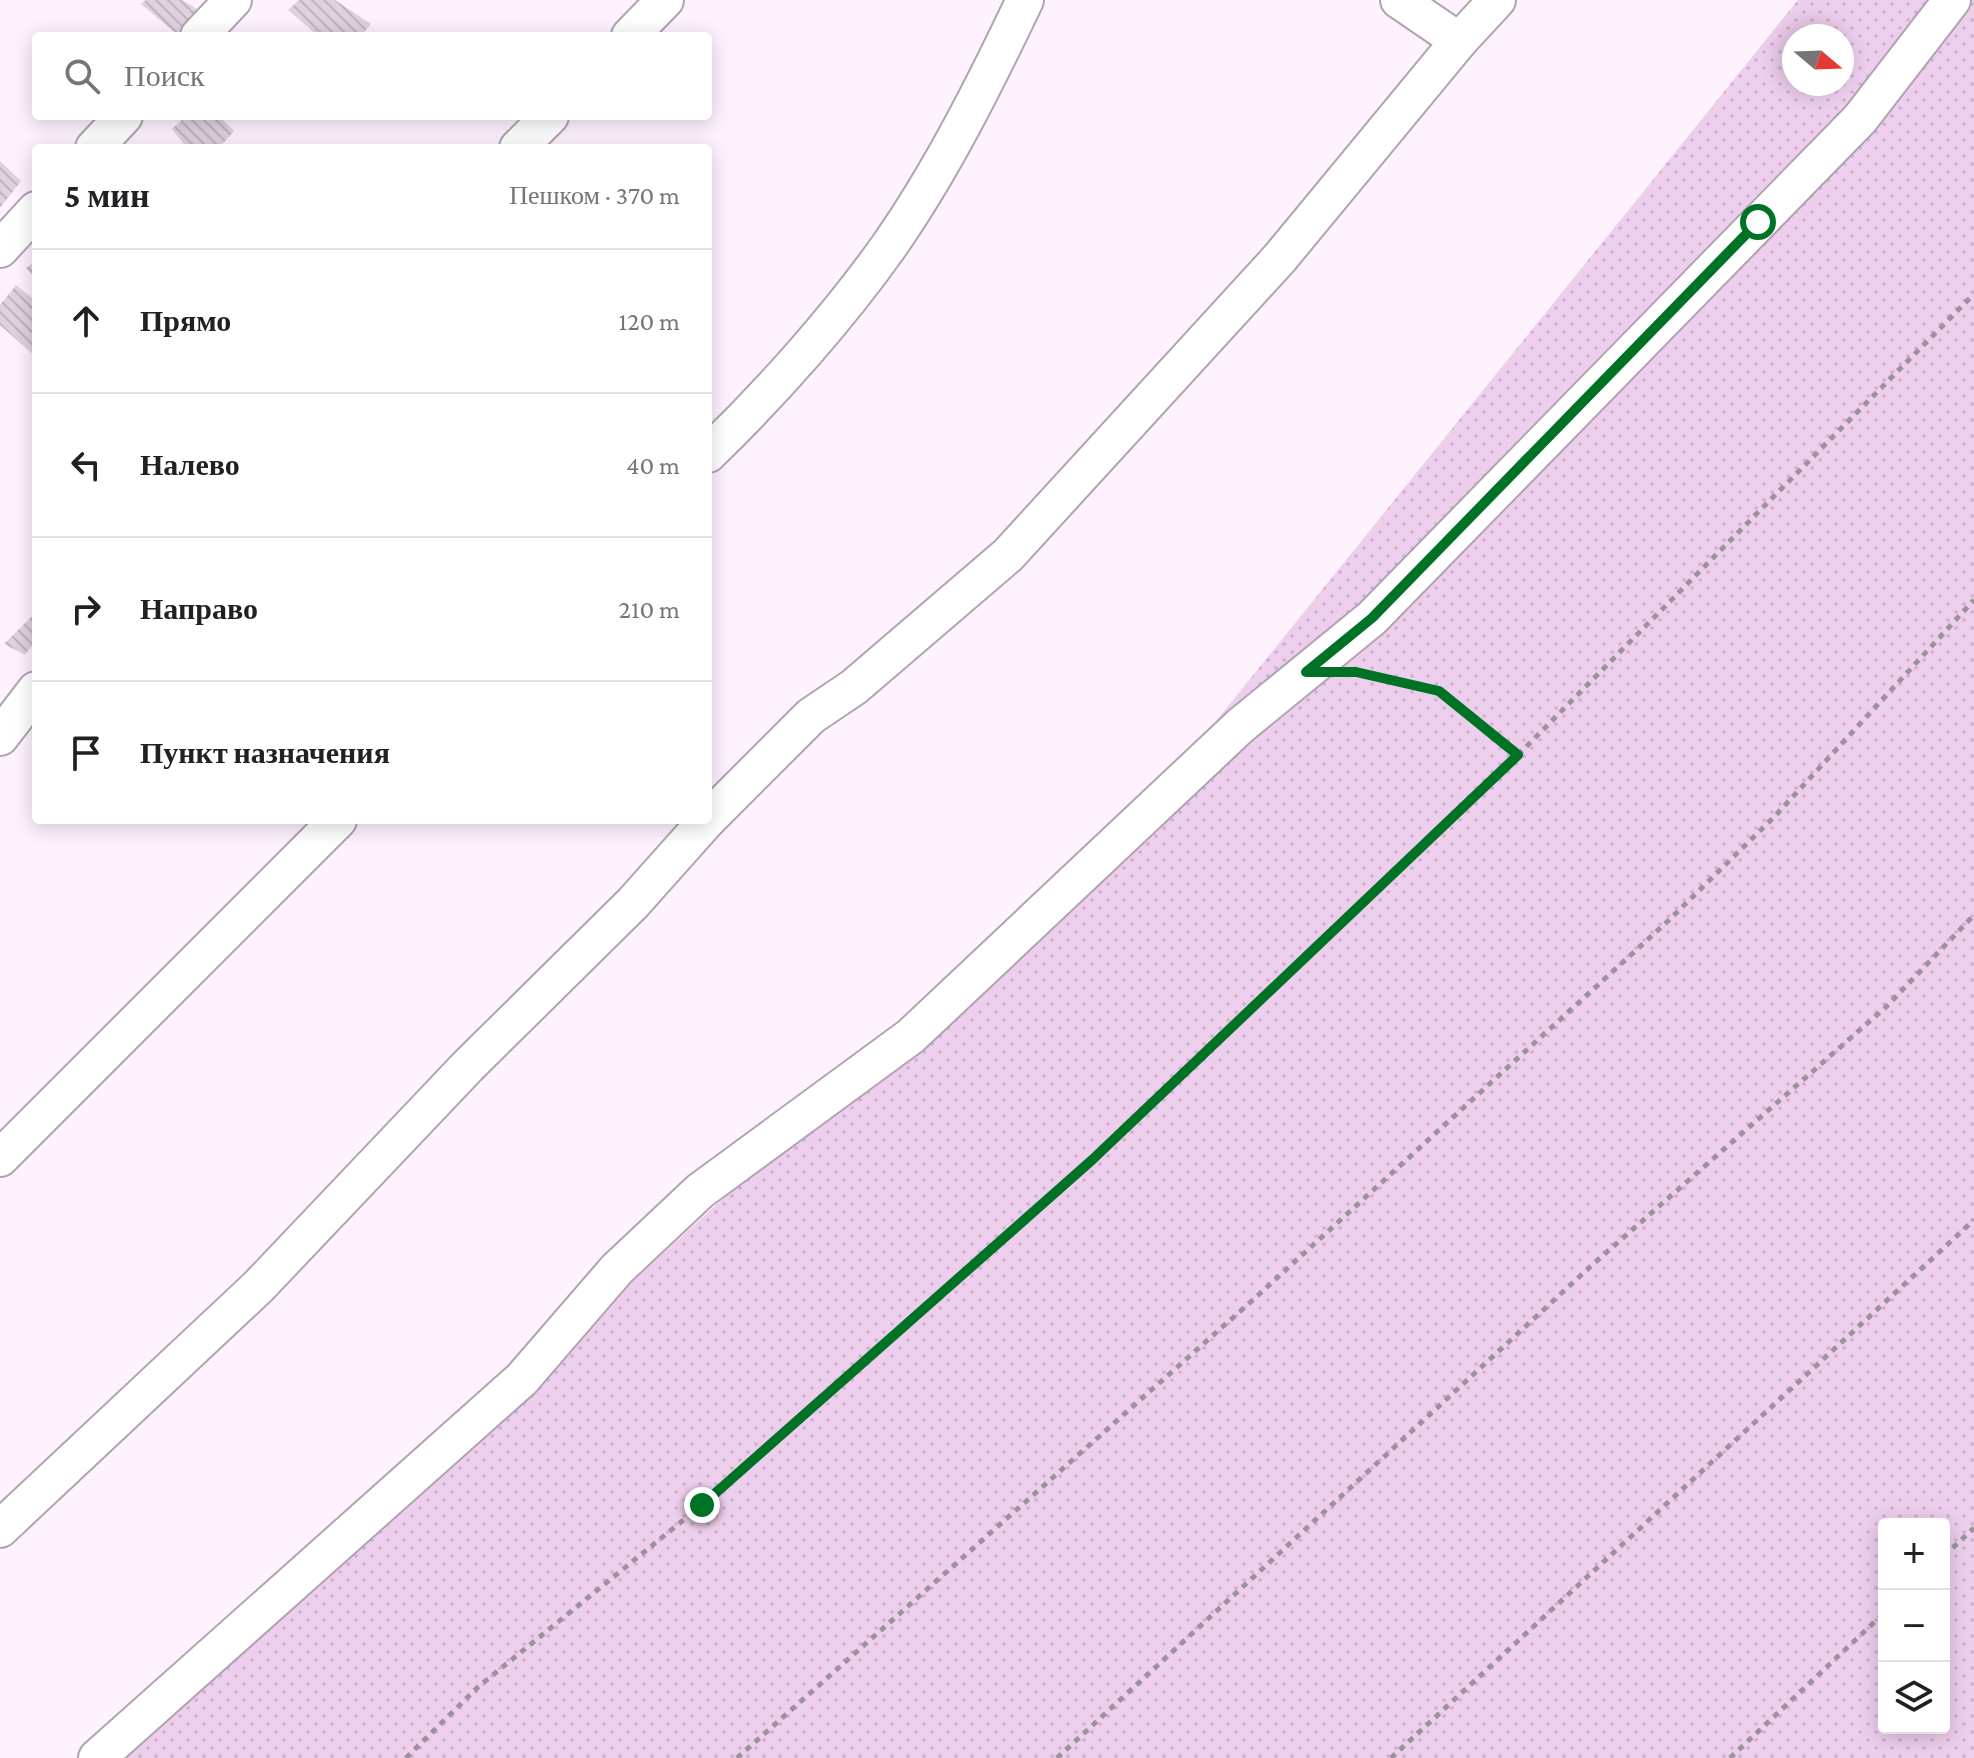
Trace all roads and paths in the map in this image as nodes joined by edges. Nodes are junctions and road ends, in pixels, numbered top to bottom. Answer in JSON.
{"nodes":[{"id":1,"x":233,"y":0,"type":"edge"},
{"id":2,"x":665,"y":0,"type":"edge"},
{"id":3,"x":1025,"y":0,"type":"edge"},
{"id":4,"x":1399,"y":0,"type":"edge"},
{"id":5,"x":1497,"y":0,"type":"edge"},
{"id":6,"x":1952,"y":0,"type":"edge"},
{"id":7,"x":203,"y":32,"type":"edge"},
{"id":8,"x":634,"y":32,"type":"edge"},
{"id":9,"x":1459,"y":41,"type":"junction"},
{"id":10,"x":120,"y":120,"type":"edge"},
{"id":11,"x":546,"y":120,"type":"edge"},
{"id":12,"x":98,"y":144,"type":"edge"},
{"id":13,"x":522,"y":144,"type":"edge"},
{"id":14,"x":32,"y":214,"type":"edge"},
{"id":15,"x":0,"y":249,"type":"edge"},
{"id":16,"x":1974,"y":294,"type":"edge"},
{"id":17,"x":712,"y":450,"type":"edge"},
{"id":18,"x":1974,"y":600,"type":"edge"},
{"id":19,"x":1306,"y":672,"type":"junction"},
{"id":20,"x":32,"y":695,"type":"edge"},
{"id":21,"x":0,"y":737,"type":"edge"},
{"id":22,"x":1518,"y":755,"type":"junction"},
{"id":23,"x":712,"y":815,"type":"edge"},
{"id":24,"x":334,"y":824,"type":"edge"},
{"id":25,"x":704,"y":824,"type":"edge"},
{"id":26,"x":1974,"y":915,"type":"edge"},
{"id":27,"x":0,"y":1158,"type":"edge"},
{"id":28,"x":1974,"y":1220,"type":"edge"},
{"id":29,"x":1974,"y":1528,"type":"edge"},
{"id":30,"x":0,"y":1529,"type":"edge"},
{"id":31,"x":1950,"y":1550,"type":"edge"},
{"id":32,"x":1878,"y":1619,"type":"edge"},
{"id":33,"x":97,"y":1758,"type":"edge"},
{"id":34,"x":406,"y":1758,"type":"edge"},
{"id":35,"x":737,"y":1758,"type":"edge"},
{"id":36,"x":1057,"y":1758,"type":"edge"},
{"id":37,"x":1391,"y":1758,"type":"edge"},
{"id":38,"x":1730,"y":1758,"type":"edge"}],
"edges":[{"from":1,"to":7,"type":"street"},
{"from":2,"to":8,"type":"street"},
{"from":3,"to":17,"type":"street"},
{"from":4,"to":9,"type":"street"},
{"from":5,"to":9,"type":"street"},
{"from":6,"to":19,"type":"street"},
{"from":9,"to":23,"type":"street"},
{"from":10,"to":12,"type":"street"},
{"from":11,"to":13,"type":"street"},
{"from":14,"to":15,"type":"street"},
{"from":16,"to":22,"type":"path"},
{"from":18,"to":35,"type":"path"},
{"from":19,"to":22,"type":"path"},
{"from":19,"to":33,"type":"street"},
{"from":20,"to":21,"type":"street"},
{"from":22,"to":34,"type":"path"},
{"from":24,"to":27,"type":"street"},
{"from":25,"to":30,"type":"street"},
{"from":26,"to":36,"type":"path"},
{"from":28,"to":37,"type":"path"},
{"from":29,"to":31,"type":"path"},
{"from":32,"to":38,"type":"path"}]}
